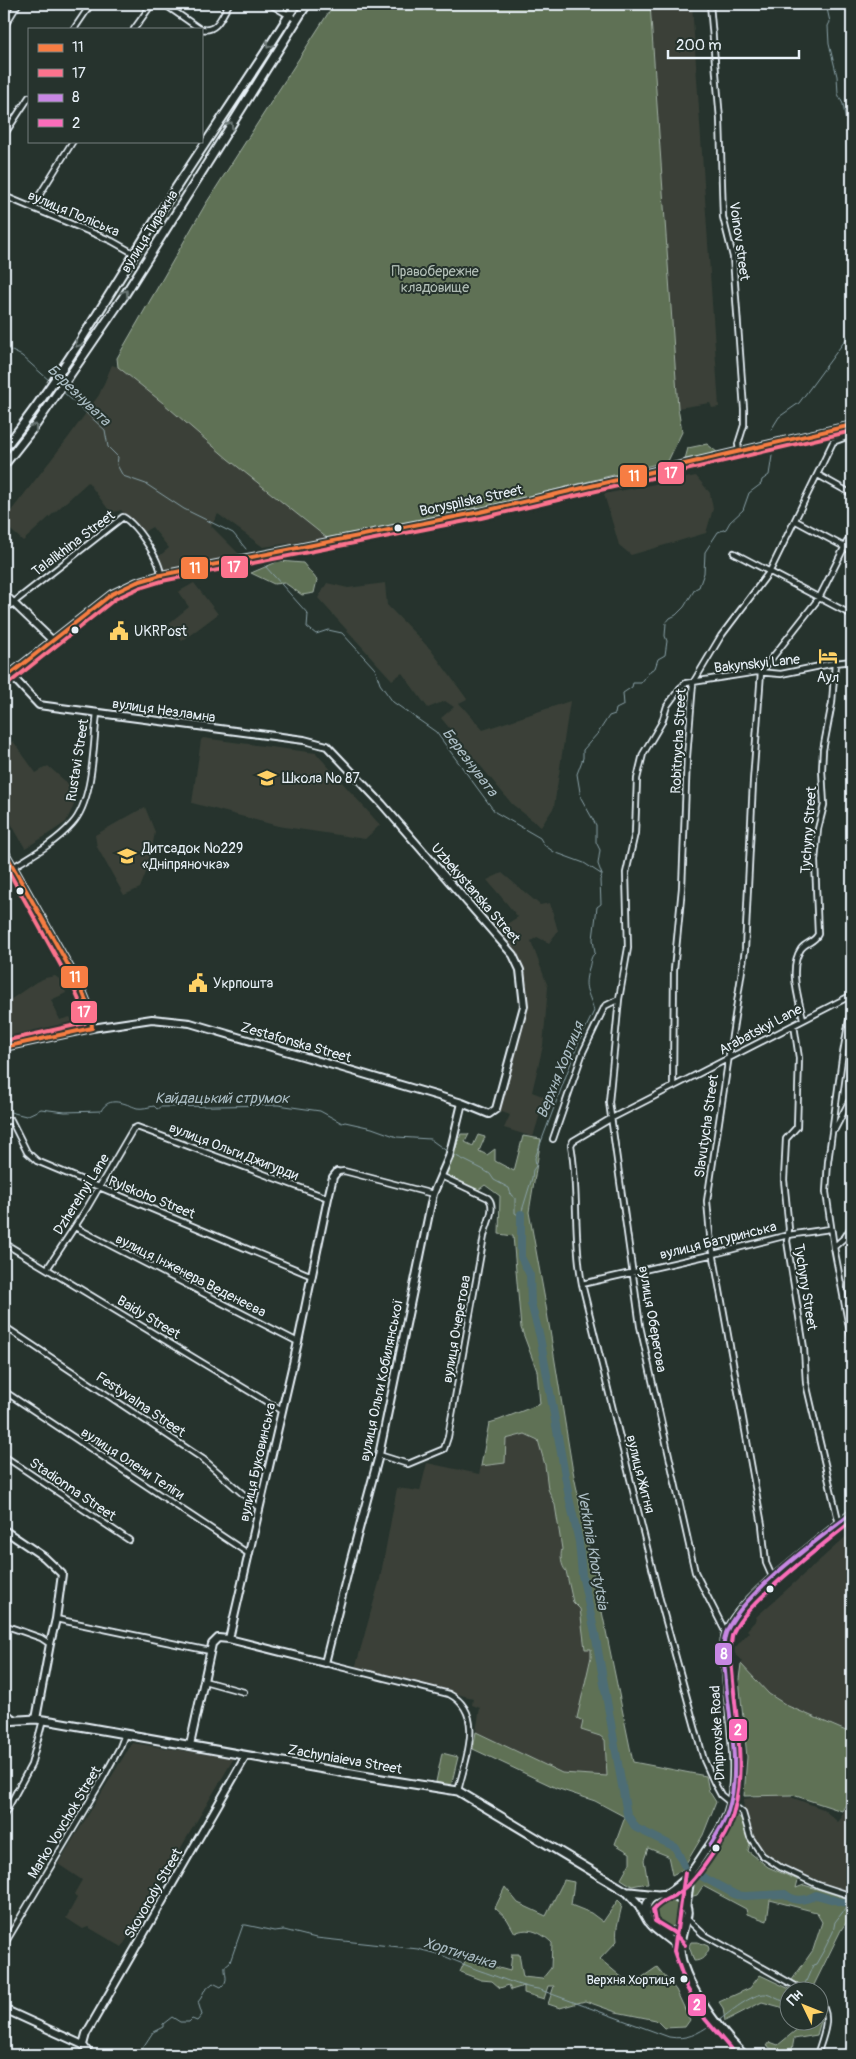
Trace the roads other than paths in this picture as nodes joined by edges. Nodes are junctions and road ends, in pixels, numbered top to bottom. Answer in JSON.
{"nodes":[{"id":1,"x":18,"y":4,"type":"edge"},
{"id":2,"x":91,"y":4,"type":"edge"},
{"id":3,"x":152,"y":4,"type":"edge"},
{"id":4,"x":164,"y":4,"type":"edge"},
{"id":5,"x":230,"y":4,"type":"edge"},
{"id":6,"x":270,"y":4,"type":"edge"},
{"id":7,"x":296,"y":4,"type":"edge"},
{"id":8,"x":307,"y":4,"type":"edge"},
{"id":9,"x":710,"y":4,"type":"edge"},
{"id":10,"x":289,"y":15,"type":"junction"},
{"id":11,"x":297,"y":20,"type":"junction"},
{"id":12,"x":4,"y":27,"type":"edge"},
{"id":13,"x":75,"y":28,"type":"edge"},
{"id":14,"x":135,"y":28,"type":"edge"},
{"id":15,"x":199,"y":28,"type":"edge"},
{"id":16,"x":202,"y":30,"type":"edge"},
{"id":17,"x":28,"y":98,"type":"edge"},
{"id":18,"x":4,"y":134,"type":"edge"},
{"id":19,"x":72,"y":142,"type":"edge"},
{"id":20,"x":202,"y":147,"type":"junction"},
{"id":21,"x":213,"y":152,"type":"junction"},
{"id":22,"x":4,"y":196,"type":"edge"},
{"id":23,"x":32,"y":207,"type":"junction"},
{"id":24,"x":135,"y":254,"type":"junction"},
{"id":25,"x":147,"y":260,"type":"junction"},
{"id":26,"x":852,"y":425,"type":"edge"},
{"id":27,"x":852,"y":435,"type":"edge"},
{"id":28,"x":4,"y":449,"type":"edge"},
{"id":29,"x":739,"y":451,"type":"junction"},
{"id":30,"x":4,"y":465,"type":"edge"},
{"id":31,"x":818,"y":475,"type":"junction"},
{"id":32,"x":852,"y":494,"type":"edge"},
{"id":33,"x":796,"y":521,"type":"junction"},
{"id":34,"x":852,"y":532,"type":"edge"},
{"id":35,"x":844,"y":547,"type":"junction"},
{"id":36,"x":852,"y":551,"type":"edge"},
{"id":37,"x":734,"y":554,"type":"dead end"},
{"id":38,"x":770,"y":571,"type":"junction"},
{"id":39,"x":161,"y":575,"type":"junction"},
{"id":40,"x":4,"y":594,"type":"edge"},
{"id":41,"x":819,"y":598,"type":"junction"},
{"id":42,"x":13,"y":603,"type":"junction"},
{"id":43,"x":4,"y":610,"type":"edge"},
{"id":44,"x":852,"y":615,"type":"edge"},
{"id":45,"x":54,"y":641,"type":"junction"},
{"id":46,"x":852,"y":662,"type":"edge"},
{"id":47,"x":835,"y":663,"type":"junction"},
{"id":48,"x":761,"y":672,"type":"junction"},
{"id":49,"x":10,"y":674,"type":"junction"},
{"id":50,"x":4,"y":678,"type":"edge"},
{"id":51,"x":693,"y":683,"type":"junction"},
{"id":52,"x":98,"y":713,"type":"junction"},
{"id":53,"x":327,"y":746,"type":"joint"},
{"id":54,"x":4,"y":851,"type":"edge"},
{"id":55,"x":13,"y":867,"type":"junction"},
{"id":56,"x":852,"y":995,"type":"edge"},
{"id":57,"x":619,"y":998,"type":"junction"},
{"id":58,"x":852,"y":1004,"type":"edge"},
{"id":59,"x":803,"y":1019,"type":"junction"},
{"id":60,"x":794,"y":1025,"type":"junction"},
{"id":61,"x":92,"y":1028,"type":"junction"},
{"id":62,"x":4,"y":1047,"type":"edge"},
{"id":63,"x":727,"y":1061,"type":"junction"},
{"id":64,"x":673,"y":1087,"type":"junction"},
{"id":65,"x":852,"y":1096,"type":"edge"},
{"id":66,"x":462,"y":1103,"type":"junction"},
{"id":67,"x":489,"y":1114,"type":"joint"},
{"id":68,"x":610,"y":1119,"type":"junction"},
{"id":69,"x":4,"y":1122,"type":"edge"},
{"id":70,"x":133,"y":1130,"type":"joint"},
{"id":71,"x":833,"y":1132,"type":"junction"},
{"id":72,"x":553,"y":1138,"type":"dead end"},
{"id":73,"x":573,"y":1140,"type":"joint"},
{"id":74,"x":337,"y":1172,"type":"joint"},
{"id":75,"x":441,"y":1176,"type":"junction"},
{"id":76,"x":98,"y":1188,"type":"junction"},
{"id":77,"x":433,"y":1194,"type":"junction"},
{"id":78,"x":328,"y":1198,"type":"junction"},
{"id":79,"x":852,"y":1226,"type":"edge"},
{"id":80,"x":75,"y":1227,"type":"junction"},
{"id":81,"x":830,"y":1229,"type":"junction"},
{"id":82,"x":788,"y":1235,"type":"junction"},
{"id":83,"x":4,"y":1243,"type":"edge"},
{"id":84,"x":834,"y":1247,"type":"junction"},
{"id":85,"x":714,"y":1254,"type":"junction"},
{"id":86,"x":47,"y":1269,"type":"junction"},
{"id":87,"x":633,"y":1272,"type":"junction"},
{"id":88,"x":312,"y":1276,"type":"junction"},
{"id":89,"x":582,"y":1284,"type":"junction"},
{"id":90,"x":4,"y":1326,"type":"edge"},
{"id":91,"x":851,"y":1332,"type":"edge"},
{"id":92,"x":298,"y":1342,"type":"junction"},
{"id":93,"x":852,"y":1343,"type":"edge"},
{"id":94,"x":4,"y":1390,"type":"edge"},
{"id":95,"x":282,"y":1411,"type":"junction"},
{"id":96,"x":379,"y":1455,"type":"junction"},
{"id":97,"x":4,"y":1456,"type":"edge"},
{"id":98,"x":259,"y":1508,"type":"junction"},
{"id":99,"x":852,"y":1513,"type":"edge"},
{"id":100,"x":839,"y":1524,"type":"junction"},
{"id":101,"x":4,"y":1530,"type":"edge"},
{"id":102,"x":129,"y":1540,"type":"dead end"},
{"id":103,"x":249,"y":1554,"type":"junction"},
{"id":104,"x":773,"y":1579,"type":"junction"},
{"id":105,"x":56,"y":1619,"type":"junction"},
{"id":106,"x":4,"y":1625,"type":"edge"},
{"id":107,"x":726,"y":1633,"type":"junction"},
{"id":108,"x":229,"y":1639,"type":"junction"},
{"id":109,"x":50,"y":1644,"type":"junction"},
{"id":110,"x":210,"y":1651,"type":"junction"},
{"id":111,"x":325,"y":1664,"type":"junction"},
{"id":112,"x":204,"y":1681,"type":"junction"},
{"id":113,"x":244,"y":1692,"type":"dead end"},
{"id":114,"x":4,"y":1711,"type":"edge"},
{"id":115,"x":40,"y":1719,"type":"junction"},
{"id":116,"x":16,"y":1720,"type":"junction"},
{"id":117,"x":4,"y":1721,"type":"edge"},
{"id":118,"x":125,"y":1734,"type":"junction"},
{"id":119,"x":190,"y":1745,"type":"junction"},
{"id":120,"x":246,"y":1756,"type":"junction"},
{"id":121,"x":458,"y":1791,"type":"junction"},
{"id":122,"x":730,"y":1803,"type":"junction"},
{"id":123,"x":4,"y":1816,"type":"edge"},
{"id":124,"x":691,"y":1874,"type":"junction"},
{"id":125,"x":627,"y":1892,"type":"junction"},
{"id":126,"x":661,"y":1894,"type":"junction"},
{"id":127,"x":852,"y":1896,"type":"edge"},
{"id":128,"x":686,"y":1910,"type":"junction"},
{"id":129,"x":686,"y":1918,"type":"junction"},
{"id":130,"x":648,"y":1921,"type":"junction"},
{"id":131,"x":660,"y":1932,"type":"junction"},
{"id":132,"x":4,"y":1945,"type":"edge"},
{"id":133,"x":680,"y":1949,"type":"junction"},
{"id":134,"x":789,"y":1982,"type":"edge"},
{"id":135,"x":4,"y":2009,"type":"edge"},
{"id":136,"x":823,"y":2032,"type":"edge"},
{"id":137,"x":83,"y":2045,"type":"junction"},
{"id":138,"x":90,"y":2055,"type":"edge"},
{"id":139,"x":744,"y":2055,"type":"edge"},
{"id":140,"x":817,"y":2055,"type":"edge"}],
"edges":[{"from":1,"to":12,"type":"street"},
{"from":2,"to":13,"type":"street"},
{"from":3,"to":14,"type":"street"},
{"from":4,"to":15,"type":"street"},
{"from":5,"to":16,"type":"street"},
{"from":6,"to":10,"type":"street"},
{"from":7,"to":10,"type":"main road","name":"вулиця Тиражна"},
{"from":8,"to":11,"type":"main road","name":"вулиця Тиражна"},
{"from":9,"to":29,"type":"street","name":"Voinov street"},
{"from":10,"to":11,"type":"street"},
{"from":10,"to":20,"type":"main road","name":"вулиця Тиражна","one_way":true},
{"from":21,"to":11,"type":"main road","name":"вулиця Тиражна","one_way":true},
{"from":17,"to":18,"type":"street"},
{"from":19,"to":23,"type":"street"},
{"from":20,"to":21,"type":"main road"},
{"from":20,"to":24,"type":"main road","name":"вулиця Тиражна"},
{"from":21,"to":25,"type":"main road","name":"вулиця Тиражна"},
{"from":22,"to":23,"type":"street","name":"вулиця Поліська"},
{"from":23,"to":24,"type":"street","name":"вулиця Поліська"},
{"from":24,"to":25,"type":"main road"},
{"from":24,"to":28,"type":"main road","name":"вулиця Тиражна","one_way":true},
{"from":30,"to":25,"type":"main road","name":"вулиця Тиражна","one_way":true},
{"from":26,"to":29,"type":"street","name":"Boryspilska Street"},
{"from":27,"to":31,"type":"street"},
{"from":29,"to":39,"type":"street","name":"Boryspilska Street"},
{"from":31,"to":32,"type":"street"},
{"from":31,"to":33,"type":"street"},
{"from":33,"to":35,"type":"street"},
{"from":33,"to":38,"type":"street"},
{"from":34,"to":35,"type":"street"},
{"from":35,"to":36,"type":"street"},
{"from":35,"to":41,"type":"street"},
{"from":37,"to":38,"type":"street"},
{"from":38,"to":41,"type":"street"},
{"from":38,"to":51,"type":"street"},
{"from":39,"to":42,"type":"street","name":"Talalikhina Street"},
{"from":39,"to":45,"type":"street","name":"Boryspilska Street"},
{"from":40,"to":42,"type":"street"},
{"from":41,"to":44,"type":"street"},
{"from":41,"to":48,"type":"street"},
{"from":42,"to":43,"type":"street","name":"Talalikhina Street"},
{"from":42,"to":45,"type":"street"},
{"from":45,"to":49,"type":"street","name":"Boryspilska Street"},
{"from":46,"to":47,"type":"street","name":"Bakynskyi Lane"},
{"from":47,"to":48,"type":"street","name":"Bakynskyi Lane"},
{"from":47,"to":59,"type":"street","name":"Tychyny Street"},
{"from":48,"to":51,"type":"street","name":"Bakynskyi Lane"},
{"from":48,"to":63,"type":"street","name":"Slavutycha Street"},
{"from":49,"to":50,"type":"street","name":"Boryspilska Street"},
{"from":49,"to":52,"type":"street","name":"вулиця Незламна"},
{"from":51,"to":57,"type":"street","name":"Robitnycha Street"},
{"from":51,"to":64,"type":"street","name":"Robitnycha Street"},
{"from":52,"to":53,"type":"street","name":"вулиця Незламна"},
{"from":52,"to":55,"type":"street","name":"Rustavi Street"},
{"from":53,"to":67,"type":"street","name":"Uzbekystanska Street"},
{"from":54,"to":55,"type":"street"},
{"from":55,"to":61,"type":"street"},
{"from":56,"to":59,"type":"street","name":"Arabatskyi Lane"},
{"from":57,"to":68,"type":"street","name":"вулиця Оберегова"},
{"from":57,"to":72,"type":"street"},
{"from":58,"to":71,"type":"street"},
{"from":59,"to":60,"type":"street","name":"Arabatskyi Lane"},
{"from":60,"to":63,"type":"street","name":"Arabatskyi Lane"},
{"from":60,"to":82,"type":"street","name":"Tychyny Street"},
{"from":61,"to":62,"type":"street","name":"Zestafonska Street"},
{"from":61,"to":66,"type":"street","name":"Zestafonska Street"},
{"from":63,"to":64,"type":"street","name":"Arabatskyi Lane"},
{"from":63,"to":85,"type":"street","name":"Slavutycha Street"},
{"from":64,"to":68,"type":"street","name":"Arabatskyi Lane"},
{"from":65,"to":71,"type":"street"},
{"from":66,"to":67,"type":"street","name":"Zestafonska Street"},
{"from":66,"to":75,"type":"street","name":"вулиця Ольги Кобилянської"},
{"from":68,"to":73,"type":"street","name":"Arabatskyi Lane"},
{"from":68,"to":87,"type":"street","name":"вулиця Оберегова"},
{"from":69,"to":76,"type":"street","name":"Rylskoho Street"},
{"from":70,"to":76,"type":"street","name":"Dzherelnyi Lane"},
{"from":70,"to":78,"type":"street","name":"вулиця Ольги Джигурди"},
{"from":71,"to":81,"type":"street"},
{"from":73,"to":89,"type":"street","name":"вулиця Житня"},
{"from":74,"to":77,"type":"street"},
{"from":74,"to":78,"type":"street","name":"вулиця Буковинська"},
{"from":75,"to":77,"type":"street","name":"вулиця Ольги Кобилянської"},
{"from":75,"to":96,"type":"street","name":"вулиця Очеретова"},
{"from":76,"to":80,"type":"street","name":"Dzherelnyi Lane"},
{"from":76,"to":88,"type":"street","name":"Rylskoho Street"},
{"from":77,"to":96,"type":"street","name":"вулиця Ольги Кобилянської"},
{"from":78,"to":88,"type":"street","name":"вулиця Буковинська"},
{"from":79,"to":84,"type":"street"},
{"from":80,"to":86,"type":"street","name":"Dzherelnyi Lane"},
{"from":80,"to":92,"type":"street","name":"вулиця Інженера Веденеєва"},
{"from":81,"to":82,"type":"street","name":"вулиця Батуринська"},
{"from":81,"to":84,"type":"street"},
{"from":82,"to":85,"type":"street","name":"вулиця Батуринська"},
{"from":82,"to":100,"type":"street","name":"Tychyny Street"},
{"from":83,"to":86,"type":"street","name":"Baidy Street"},
{"from":84,"to":91,"type":"street"},
{"from":85,"to":87,"type":"street","name":"вулиця Батуринська"},
{"from":85,"to":104,"type":"street","name":"Slavutycha Street"},
{"from":86,"to":95,"type":"street","name":"Baidy Street"},
{"from":87,"to":89,"type":"street","name":"вулиця Батуринська"},
{"from":87,"to":107,"type":"street","name":"вулиця Оберегова"},
{"from":88,"to":92,"type":"street","name":"вулиця Буковинська"},
{"from":89,"to":122,"type":"street","name":"вулиця Житня"},
{"from":90,"to":98,"type":"street","name":"Festyvalna Street"},
{"from":91,"to":93,"type":"street"},
{"from":92,"to":95,"type":"street","name":"вулиця Буковинська"},
{"from":94,"to":103,"type":"street","name":"вулиця Олени Теліги"},
{"from":95,"to":98,"type":"street","name":"вулиця Буковинська"},
{"from":96,"to":111,"type":"street","name":"вулиця Ольги Кобилянської"},
{"from":97,"to":102,"type":"street","name":"Stadionna Street"},
{"from":98,"to":103,"type":"street","name":"вулиця Буковинська"},
{"from":99,"to":100,"type":"street"},
{"from":100,"to":104,"type":"street"},
{"from":101,"to":105,"type":"street"},
{"from":103,"to":108,"type":"street","name":"вулиця Буковинська"},
{"from":104,"to":107,"type":"street"},
{"from":105,"to":109,"type":"street"},
{"from":105,"to":110,"type":"street"},
{"from":106,"to":109,"type":"street"},
{"from":107,"to":122,"type":"street","name":"Dniprovske Road"},
{"from":108,"to":110,"type":"street"},
{"from":108,"to":111,"type":"street"},
{"from":109,"to":115,"type":"street"},
{"from":110,"to":112,"type":"street"},
{"from":111,"to":121,"type":"street"},
{"from":112,"to":113,"type":"street"},
{"from":112,"to":119,"type":"street"},
{"from":114,"to":116,"type":"street"},
{"from":115,"to":116,"type":"main road","name":"Zachyniaieva Street"},
{"from":115,"to":118,"type":"main road","name":"Zachyniaieva Street"},
{"from":115,"to":123,"type":"street"},
{"from":116,"to":117,"type":"main road","name":"Zachyniaieva Street"},
{"from":118,"to":119,"type":"main road","name":"Zachyniaieva Street"},
{"from":118,"to":132,"type":"street","name":"Marko Vovchok Street"},
{"from":119,"to":120,"type":"main road","name":"Zachyniaieva Street"},
{"from":120,"to":121,"type":"main road","name":"Zachyniaieva Street"},
{"from":120,"to":137,"type":"street","name":"Skovorody Street"},
{"from":121,"to":125,"type":"main road","name":"Zachyniaieva Street"},
{"from":122,"to":124,"type":"street","name":"Dniprovske Road"},
{"from":122,"to":127,"type":"street","name":"вулиця Житня"},
{"from":124,"to":126,"type":"street","name":"Dniprovske Road"},
{"from":124,"to":128,"type":"street"},
{"from":125,"to":126,"type":"main road","name":"Zachyniaieva Street"},
{"from":125,"to":130,"type":"main road"},
{"from":126,"to":128,"type":"main road"},
{"from":126,"to":130,"type":"main road"},
{"from":128,"to":129,"type":"main road"},
{"from":129,"to":131,"type":"main road"},
{"from":129,"to":133,"type":"main road"},
{"from":129,"to":134,"type":"street"},
{"from":130,"to":131,"type":"main road"},
{"from":131,"to":133,"type":"main road"},
{"from":133,"to":139,"type":"main road"},
{"from":135,"to":137,"type":"street"},
{"from":136,"to":140,"type":"street"},
{"from":137,"to":138,"type":"street"}]}
